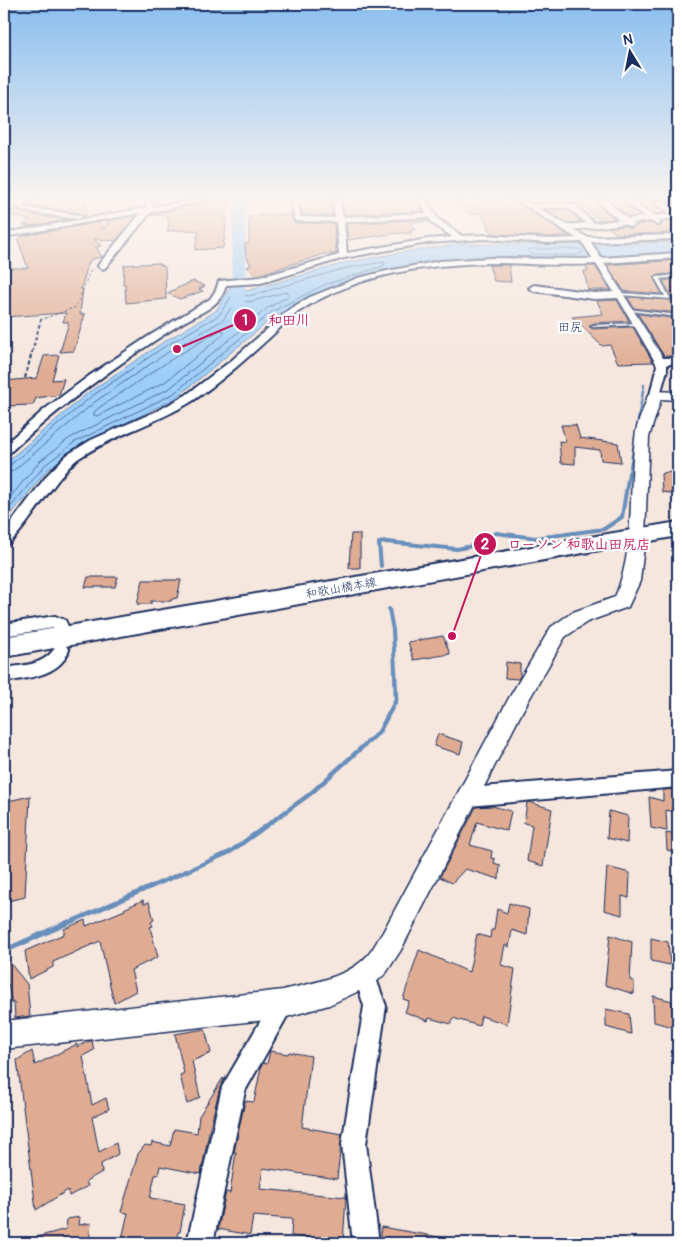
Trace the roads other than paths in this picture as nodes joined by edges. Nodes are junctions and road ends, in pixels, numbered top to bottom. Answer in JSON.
{"nodes":[{"id":1,"x":108,"y":258,"type":"edge"},
{"id":2,"x":336,"y":258,"type":"edge"},
{"id":3,"x":627,"y":258,"type":"edge"},
{"id":4,"x":598,"y":260,"type":"junction"},
{"id":5,"x":102,"y":266,"type":"road end"},
{"id":6,"x":678,"y":276,"type":"edge"},
{"id":7,"x":534,"y":288,"type":"dead end"},
{"id":8,"x":620,"y":295,"type":"junction"},
{"id":9,"x":668,"y":298,"type":"junction"},
{"id":10,"x":678,"y":299,"type":"edge"},
{"id":11,"x":630,"y":310,"type":"junction"},
{"id":12,"x":677,"y":316,"type":"edge"},
{"id":13,"x":678,"y":322,"type":"edge"},
{"id":14,"x":636,"y":324,"type":"junction"},
{"id":15,"x":593,"y":326,"type":"dead end"},
{"id":16,"x":659,"y":361,"type":"junction"},
{"id":17,"x":678,"y":361,"type":"edge"},
{"id":18,"x":655,"y":395,"type":"junction"},
{"id":19,"x":678,"y":396,"type":"edge"},
{"id":20,"x":4,"y":450,"type":"edge"},
{"id":21,"x":678,"y":530,"type":"edge"},
{"id":22,"x":4,"y":541,"type":"edge"},
{"id":23,"x":678,"y":543,"type":"edge"},
{"id":24,"x":635,"y":544,"type":"junction"},
{"id":25,"x":4,"y":630,"type":"edge"},
{"id":26,"x":61,"y":644,"type":"junction"},
{"id":27,"x":4,"y":647,"type":"edge"},
{"id":28,"x":4,"y":660,"type":"edge"},
{"id":29,"x":4,"y":674,"type":"edge"},
{"id":30,"x":678,"y":779,"type":"edge"},
{"id":31,"x":469,"y":796,"type":"junction"},
{"id":32,"x":364,"y":975,"type":"junction"},
{"id":33,"x":283,"y":1004,"type":"junction"},
{"id":34,"x":4,"y":1035,"type":"edge"},
{"id":35,"x":200,"y":1243,"type":"edge"},
{"id":36,"x":366,"y":1243,"type":"edge"}],
"edges":[{"from":1,"to":5,"type":"street"},
{"from":2,"to":20,"type":"street"},
{"from":3,"to":4,"type":"street"},
{"from":4,"to":8,"type":"street"},
{"from":4,"to":22,"type":"street"},
{"from":6,"to":9,"type":"lane"},
{"from":7,"to":8,"type":"street"},
{"from":8,"to":9,"type":"lane"},
{"from":8,"to":11,"type":"street"},
{"from":9,"to":10,"type":"lane"},
{"from":11,"to":12,"type":"lane"},
{"from":11,"to":14,"type":"street"},
{"from":12,"to":13,"type":"lane"},
{"from":14,"to":15,"type":"lane"},
{"from":14,"to":16,"type":"street"},
{"from":16,"to":17,"type":"street"},
{"from":16,"to":18,"type":"street"},
{"from":18,"to":19,"type":"street"},
{"from":18,"to":24,"type":"street"},
{"from":21,"to":24,"type":"main road","name":"和歌山橋本線"},
{"from":23,"to":24,"type":"main road","name":"和歌山橋本線"},
{"from":24,"to":26,"type":"main road","name":"和歌山橋本線"},
{"from":24,"to":31,"type":"street"},
{"from":25,"to":26,"type":"street"},
{"from":26,"to":27,"type":"main road","name":"和歌山橋本線"},
{"from":26,"to":28,"type":"main road","name":"和歌山橋本線"},
{"from":26,"to":29,"type":"street"},
{"from":30,"to":31,"type":"street"},
{"from":31,"to":32,"type":"street"},
{"from":32,"to":33,"type":"street"},
{"from":32,"to":36,"type":"street"},
{"from":33,"to":34,"type":"street"},
{"from":33,"to":35,"type":"street"}]}
